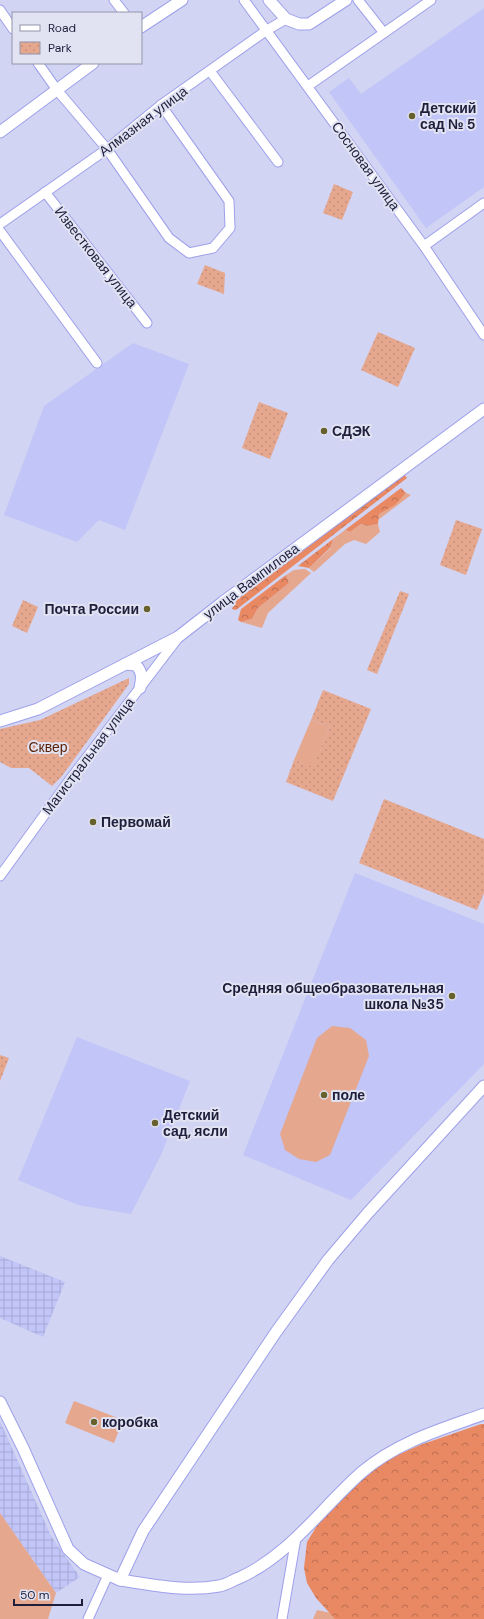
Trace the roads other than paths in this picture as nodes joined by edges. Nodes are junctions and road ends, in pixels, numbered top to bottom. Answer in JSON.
{"nodes":[{"id":1,"x":114,"y":0,"type":"edge"},
{"id":2,"x":182,"y":0,"type":"edge"},
{"id":3,"x":244,"y":0,"type":"edge"},
{"id":4,"x":269,"y":0,"type":"edge"},
{"id":5,"x":346,"y":0,"type":"edge"},
{"id":6,"x":358,"y":0,"type":"edge"},
{"id":7,"x":431,"y":0,"type":"edge"},
{"id":8,"x":0,"y":10,"type":"edge"},
{"id":9,"x":123,"y":12,"type":"edge"},
{"id":10,"x":286,"y":19,"type":"junction"},
{"id":11,"x":142,"y":26,"type":"edge"},
{"id":12,"x":12,"y":28,"type":"edge"},
{"id":13,"x":267,"y":30,"type":"junction"},
{"id":14,"x":384,"y":33,"type":"junction"},
{"id":15,"x":39,"y":64,"type":"edge"},
{"id":16,"x":92,"y":64,"type":"edge"},
{"id":17,"x":210,"y":71,"type":"junction"},
{"id":18,"x":308,"y":86,"type":"junction"},
{"id":19,"x":57,"y":90,"type":"junction"},
{"id":20,"x":162,"y":105,"type":"junction"},
{"id":21,"x":0,"y":132,"type":"edge"},
{"id":22,"x":107,"y":149,"type":"junction"},
{"id":23,"x":278,"y":162,"type":"dead end"},
{"id":24,"x":46,"y":192,"type":"junction"},
{"id":25,"x":484,"y":203,"type":"edge"},
{"id":26,"x":0,"y":224,"type":"edge"},
{"id":27,"x":0,"y":231,"type":"edge"},
{"id":28,"x":424,"y":246,"type":"junction"},
{"id":29,"x":147,"y":323,"type":"dead end"},
{"id":30,"x":484,"y":335,"type":"edge"},
{"id":31,"x":97,"y":363,"type":"dead end"},
{"id":32,"x":484,"y":409,"type":"edge"},
{"id":33,"x":178,"y":637,"type":"junction"},
{"id":34,"x":125,"y":664,"type":"junction"},
{"id":35,"x":140,"y":688,"type":"junction"},
{"id":36,"x":0,"y":721,"type":"edge"},
{"id":37,"x":0,"y":876,"type":"edge"},
{"id":38,"x":484,"y":1086,"type":"edge"},
{"id":39,"x":0,"y":1402,"type":"edge"},
{"id":40,"x":482,"y":1413,"type":"edge"},
{"id":41,"x":296,"y":1538,"type":"junction"},
{"id":42,"x":108,"y":1575,"type":"junction"},
{"id":43,"x":120,"y":1580,"type":"junction"},
{"id":44,"x":88,"y":1619,"type":"edge"},
{"id":45,"x":282,"y":1619,"type":"edge"}],
"edges":[{"from":1,"to":9,"type":"street"},
{"from":2,"to":11,"type":"street"},
{"from":3,"to":13,"type":"street","name":"Сосновая улица"},
{"from":4,"to":10,"type":"street"},
{"from":5,"to":10,"type":"street"},
{"from":6,"to":14,"type":"street"},
{"from":7,"to":14,"type":"street"},
{"from":8,"to":12,"type":"street"},
{"from":10,"to":13,"type":"street","name":"Алмазная улица"},
{"from":13,"to":17,"type":"street","name":"Алмазная улица"},
{"from":13,"to":18,"type":"street","name":"Сосновая улица"},
{"from":14,"to":18,"type":"street"},
{"from":15,"to":19,"type":"street"},
{"from":16,"to":19,"type":"street"},
{"from":17,"to":20,"type":"street","name":"Алмазная улица"},
{"from":17,"to":23,"type":"street"},
{"from":18,"to":28,"type":"street","name":"Сосновая улица"},
{"from":19,"to":21,"type":"street"},
{"from":19,"to":22,"type":"street"},
{"from":20,"to":22,"type":"street","name":"Алмазная улица"},
{"from":20,"to":22,"type":"street"},
{"from":22,"to":24,"type":"street","name":"Алмазная улица"},
{"from":24,"to":26,"type":"street","name":"Алмазная улица"},
{"from":24,"to":29,"type":"street","name":"Известковая улица"},
{"from":25,"to":28,"type":"street"},
{"from":27,"to":31,"type":"street"},
{"from":28,"to":30,"type":"street","name":"Сосновая улица"},
{"from":32,"to":33,"type":"street","name":"улица Вампилова"},
{"from":33,"to":34,"type":"street","name":"улица Вампилова"},
{"from":33,"to":35,"type":"street","name":"Магистральная улица"},
{"from":34,"to":35,"type":"street"},
{"from":34,"to":36,"type":"street","name":"улица Вампилова"},
{"from":35,"to":37,"type":"street","name":"Магистральная улица"},
{"from":38,"to":43,"type":"street"},
{"from":39,"to":42,"type":"street"},
{"from":40,"to":41,"type":"street"},
{"from":41,"to":43,"type":"street"},
{"from":41,"to":45,"type":"street"},
{"from":42,"to":43,"type":"street"},
{"from":42,"to":44,"type":"street"}]}
